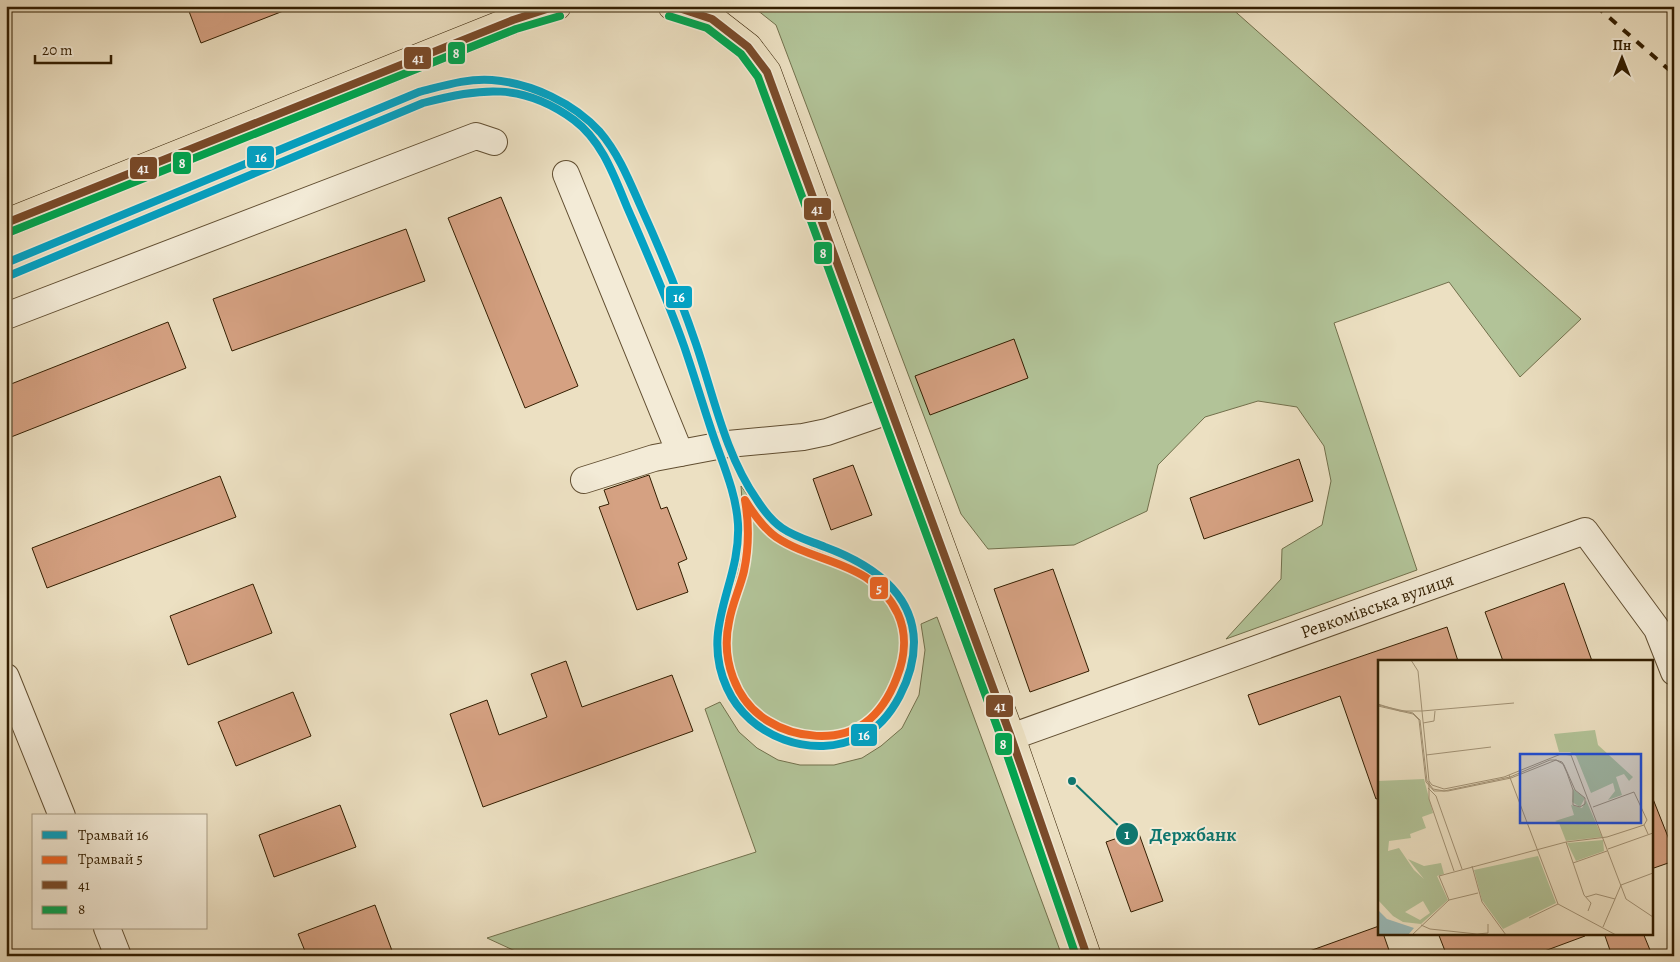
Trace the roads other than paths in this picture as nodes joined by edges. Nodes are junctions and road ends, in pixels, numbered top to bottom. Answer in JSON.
{"nodes":[{"id":1,"x":672,"y":6,"type":"edge"},
{"id":2,"x":545,"y":8,"type":"edge"},
{"id":3,"x":494,"y":142,"type":"dead end"},
{"id":4,"x":566,"y":174,"type":"dead end"},
{"id":5,"x":6,"y":223,"type":"edge"},
{"id":6,"x":6,"y":316,"type":"edge"},
{"id":7,"x":891,"y":410,"type":"junction"},
{"id":8,"x":680,"y":452,"type":"junction"},
{"id":9,"x":584,"y":480,"type":"dead end"},
{"id":10,"x":1674,"y":672,"type":"edge"},
{"id":11,"x":6,"y":677,"type":"edge"},
{"id":12,"x":1010,"y":737,"type":"junction"},
{"id":13,"x":61,"y":814,"type":"edge"},
{"id":14,"x":108,"y":930,"type":"edge"},
{"id":15,"x":118,"y":956,"type":"edge"},
{"id":16,"x":1087,"y":956,"type":"edge"}],
"edges":[{"from":1,"to":7,"type":"main road"},
{"from":2,"to":5,"type":"main road"},
{"from":3,"to":6,"type":"street"},
{"from":4,"to":8,"type":"street"},
{"from":7,"to":8,"type":"street"},
{"from":7,"to":12,"type":"main road"},
{"from":8,"to":9,"type":"street"},
{"from":10,"to":12,"type":"street","name":"Ревкомівська вулиця"},
{"from":11,"to":13,"type":"street"},
{"from":12,"to":16,"type":"main road"},
{"from":14,"to":15,"type":"street"}]}
